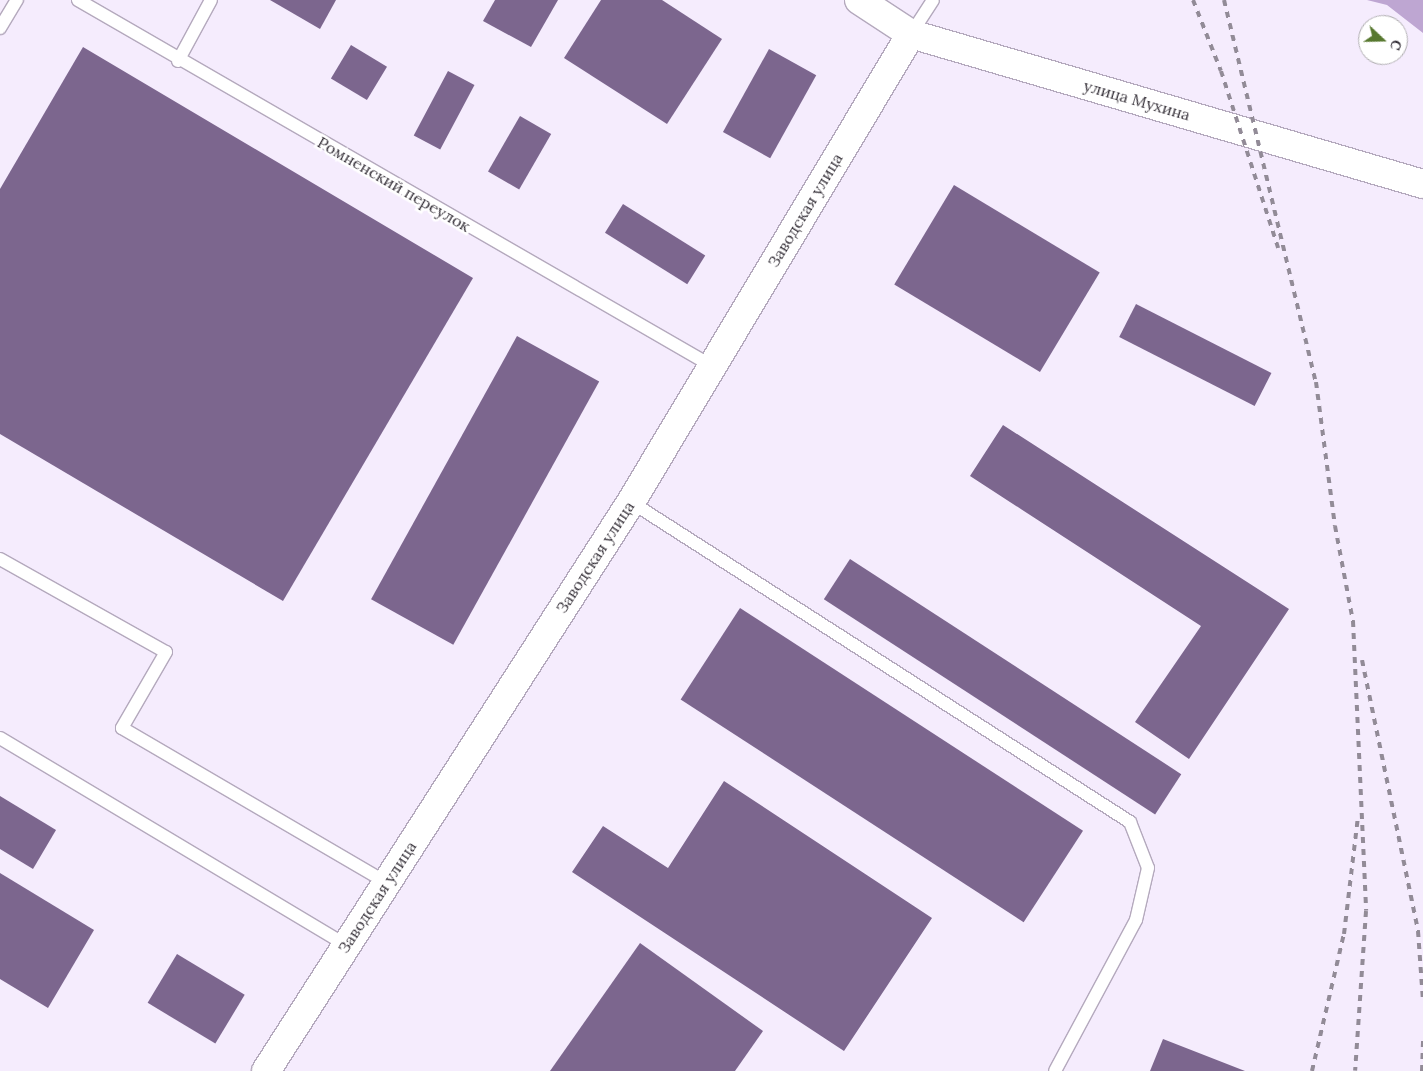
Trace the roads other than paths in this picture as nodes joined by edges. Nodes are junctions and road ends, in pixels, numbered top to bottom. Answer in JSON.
{"nodes":[{"id":1,"x":17,"y":0,"type":"edge"},
{"id":2,"x":78,"y":0,"type":"edge"},
{"id":3,"x":211,"y":0,"type":"edge"},
{"id":4,"x":859,"y":0,"type":"edge"},
{"id":5,"x":933,"y":0,"type":"edge"},
{"id":6,"x":0,"y":28,"type":"edge"},
{"id":7,"x":911,"y":34,"type":"junction"},
{"id":8,"x":178,"y":61,"type":"junction"},
{"id":9,"x":1423,"y":184,"type":"edge"},
{"id":10,"x":712,"y":366,"type":"junction"},
{"id":11,"x":631,"y":502,"type":"junction"},
{"id":12,"x":0,"y":558,"type":"edge"},
{"id":13,"x":0,"y":738,"type":"edge"},
{"id":14,"x":386,"y":882,"type":"junction"},
{"id":15,"x":346,"y":945,"type":"junction"},
{"id":16,"x":266,"y":1071,"type":"edge"},
{"id":17,"x":1055,"y":1071,"type":"edge"}],
"edges":[{"from":1,"to":6,"type":"lane"},
{"from":2,"to":8,"type":"lane","name":"Ромненский переулок"},
{"from":3,"to":8,"type":"lane"},
{"from":4,"to":7,"type":"street","name":"улица Мухина"},
{"from":5,"to":7,"type":"lane"},
{"from":7,"to":9,"type":"street","name":"улица Мухина"},
{"from":7,"to":10,"type":"street","name":"Заводская улица"},
{"from":8,"to":10,"type":"lane","name":"Ромненский переулок"},
{"from":10,"to":11,"type":"street","name":"Заводская улица"},
{"from":11,"to":14,"type":"street","name":"Заводская улица"},
{"from":11,"to":17,"type":"lane"},
{"from":12,"to":14,"type":"lane"},
{"from":13,"to":15,"type":"lane"},
{"from":14,"to":15,"type":"street","name":"Заводская улица"},
{"from":15,"to":16,"type":"street","name":"Заводская улица"}]}
